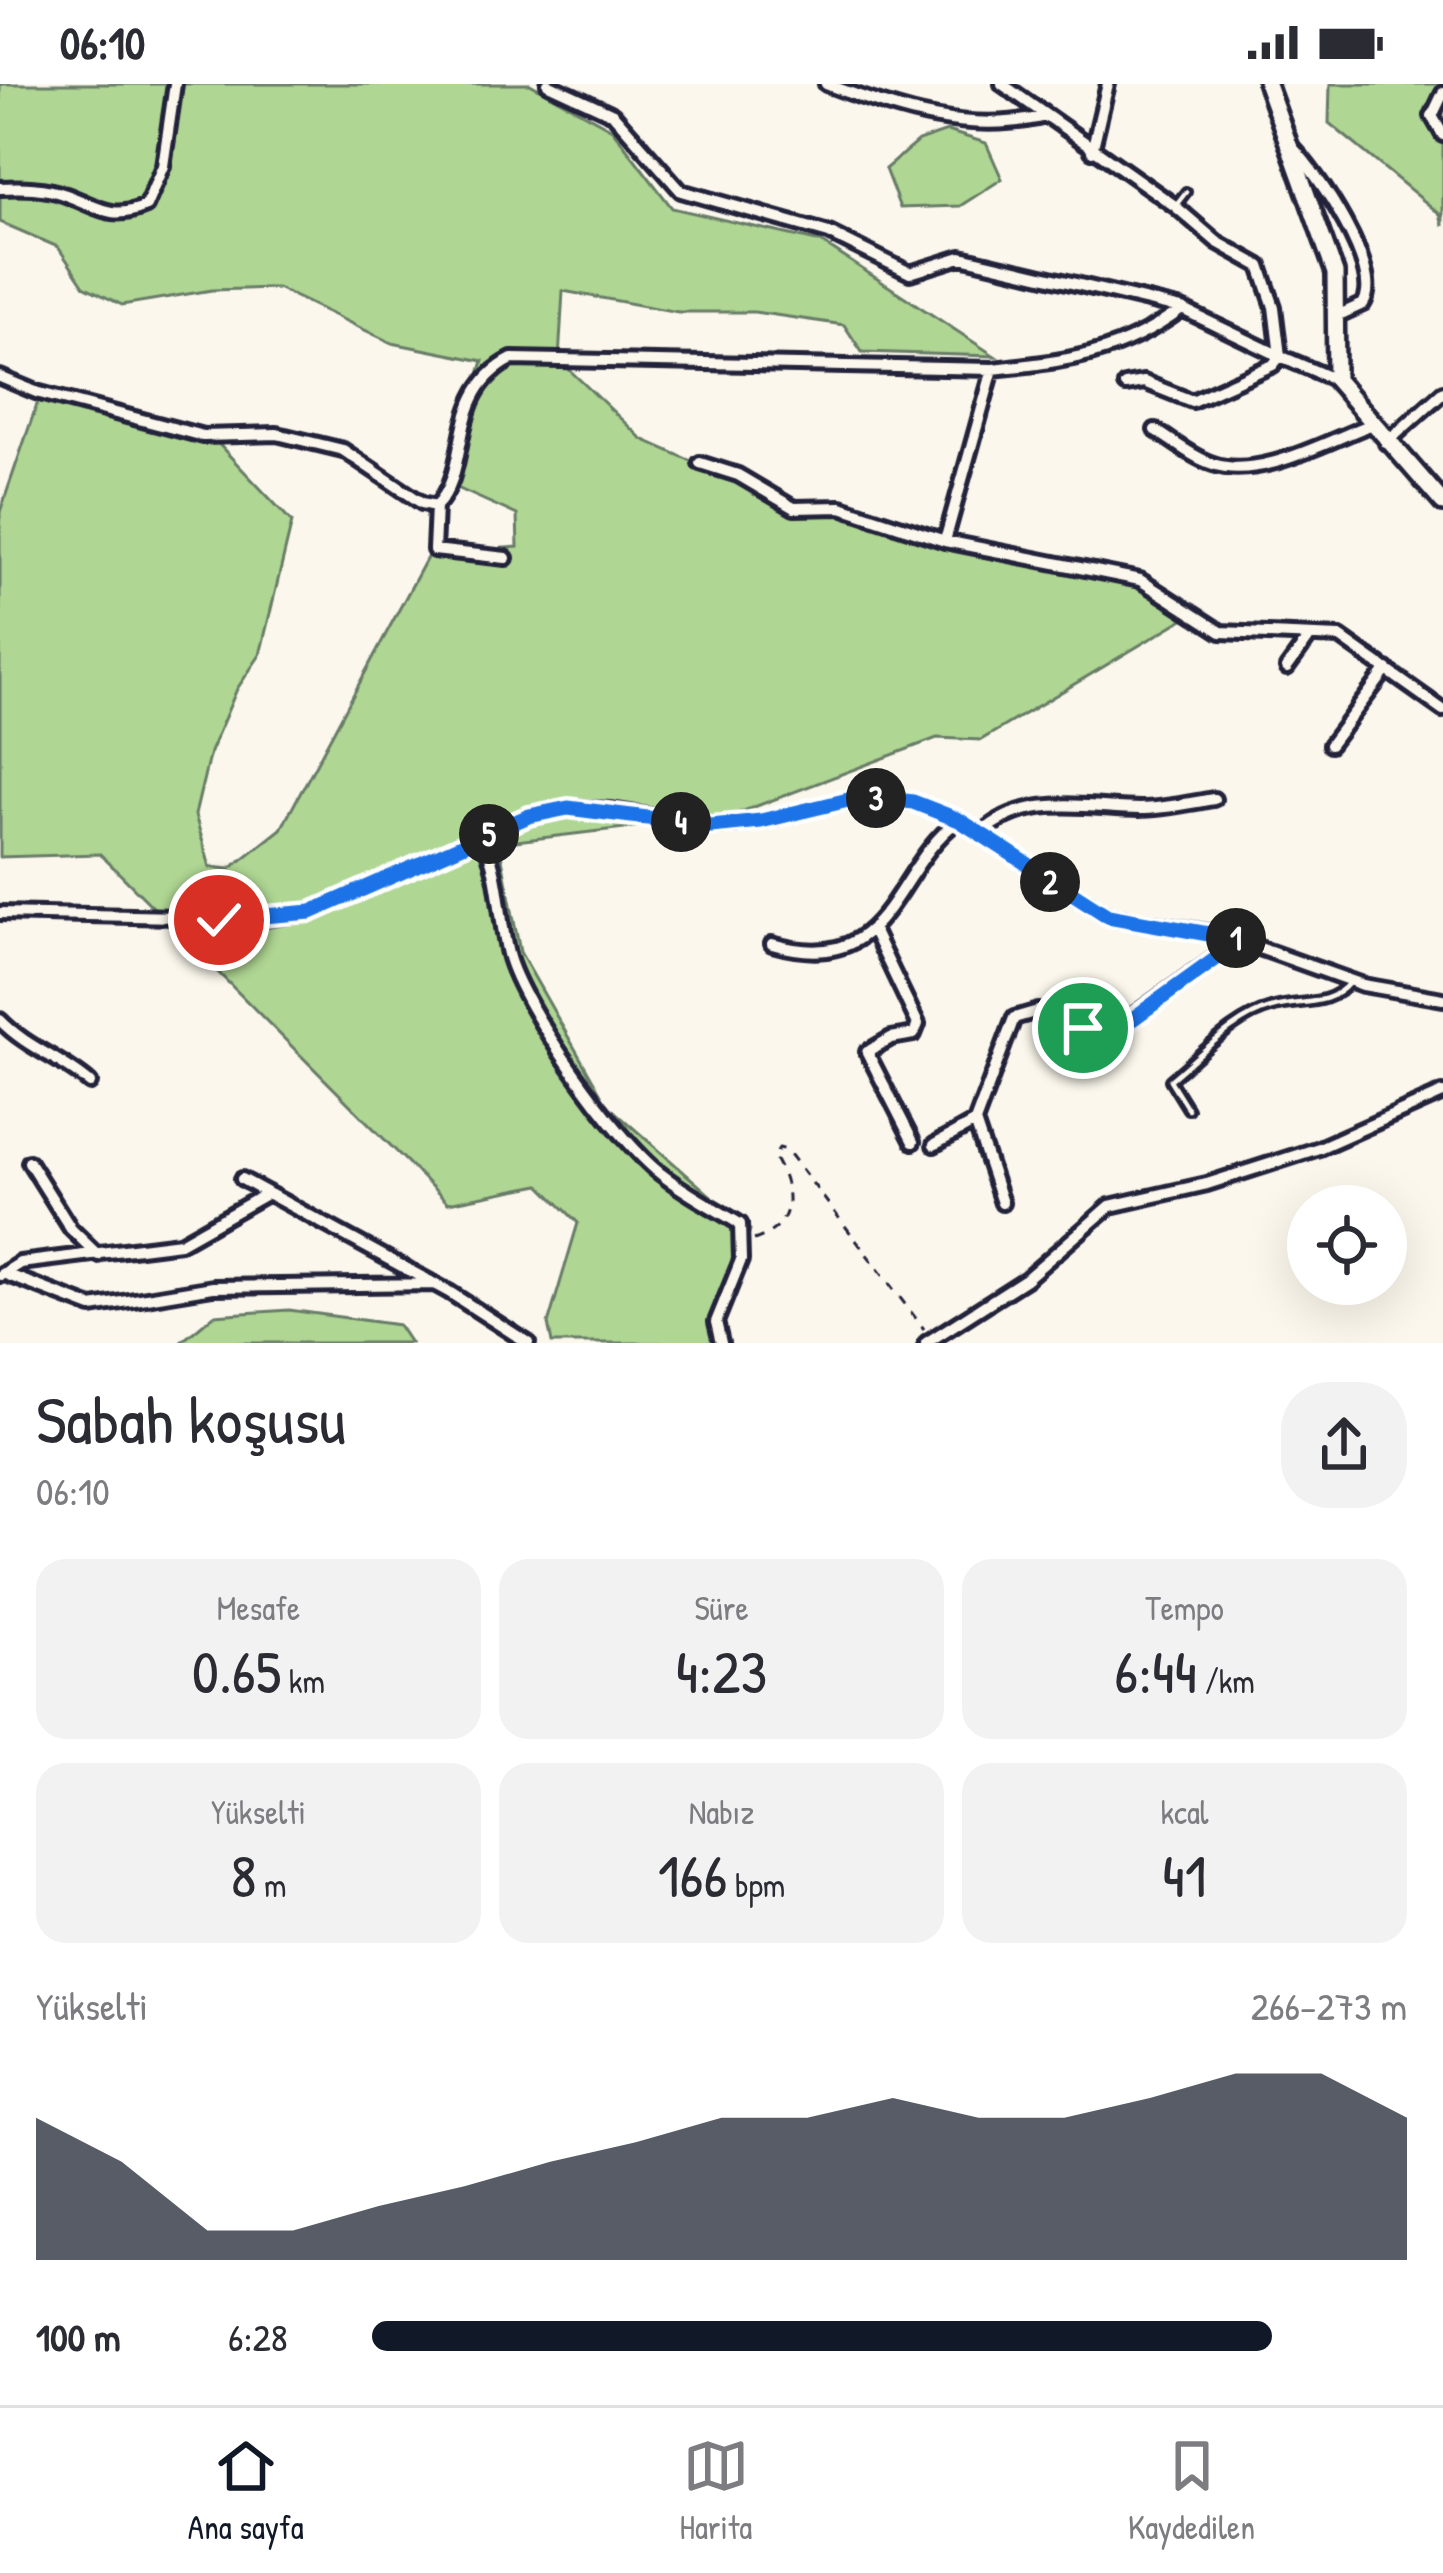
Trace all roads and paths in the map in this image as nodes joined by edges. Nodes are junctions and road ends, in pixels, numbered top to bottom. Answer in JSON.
{"nodes":[{"id":1,"x":175,"y":84,"type":"edge"},
{"id":2,"x":548,"y":84,"type":"edge"},
{"id":3,"x":826,"y":84,"type":"edge"},
{"id":4,"x":1002,"y":84,"type":"edge"},
{"id":5,"x":1108,"y":84,"type":"edge"},
{"id":6,"x":1268,"y":84,"type":"edge"},
{"id":7,"x":1443,"y":93,"type":"edge"},
{"id":8,"x":1046,"y":116,"type":"junction"},
{"id":9,"x":1443,"y":135,"type":"edge"},
{"id":10,"x":1286,"y":141,"type":"junction"},
{"id":11,"x":1092,"y":151,"type":"junction"},
{"id":12,"x":0,"y":188,"type":"edge"},
{"id":13,"x":1186,"y":192,"type":"dead end"},
{"id":14,"x":1175,"y":206,"type":"junction"},
{"id":15,"x":1182,"y":309,"type":"junction"},
{"id":16,"x":1339,"y":315,"type":"junction"},
{"id":17,"x":1280,"y":356,"type":"junction"},
{"id":18,"x":993,"y":369,"type":"junction"},
{"id":19,"x":0,"y":377,"type":"edge"},
{"id":20,"x":1336,"y":380,"type":"junction"},
{"id":21,"x":1125,"y":385,"type":"dead end"},
{"id":22,"x":1443,"y":392,"type":"edge"},
{"id":23,"x":1370,"y":425,"type":"junction"},
{"id":24,"x":1155,"y":430,"type":"dead end"},
{"id":25,"x":1386,"y":443,"type":"junction"},
{"id":26,"x":700,"y":463,"type":"dead end"},
{"id":27,"x":1443,"y":503,"type":"edge"},
{"id":28,"x":436,"y":506,"type":"junction"},
{"id":29,"x":945,"y":541,"type":"junction"},
{"id":30,"x":506,"y":558,"type":"dead end"},
{"id":31,"x":1308,"y":639,"type":"junction"},
{"id":32,"x":1287,"y":668,"type":"dead end"},
{"id":33,"x":1387,"y":668,"type":"junction"},
{"id":34,"x":1443,"y":710,"type":"edge"},
{"id":35,"x":1330,"y":745,"type":"dead end"},
{"id":36,"x":1214,"y":799,"type":"dead end"},
{"id":37,"x":959,"y":820,"type":"junction"},
{"id":38,"x":983,"y":832,"type":"junction"},
{"id":39,"x":482,"y":837,"type":"junction"},
{"id":40,"x":0,"y":913,"type":"edge"},
{"id":41,"x":873,"y":930,"type":"junction"},
{"id":42,"x":1242,"y":940,"type":"junction"},
{"id":43,"x":772,"y":944,"type":"dead end"},
{"id":44,"x":1351,"y":982,"type":"junction"},
{"id":45,"x":1443,"y":999,"type":"edge"},
{"id":46,"x":0,"y":1020,"type":"edge"},
{"id":47,"x":90,"y":1083,"type":"dead end"},
{"id":48,"x":1443,"y":1093,"type":"edge"},
{"id":49,"x":1189,"y":1109,"type":"dead end"},
{"id":50,"x":975,"y":1122,"type":"junction"},
{"id":51,"x":913,"y":1142,"type":"dead end"},
{"id":52,"x":934,"y":1145,"type":"dead end"},
{"id":53,"x":29,"y":1162,"type":"dead end"},
{"id":54,"x":242,"y":1179,"type":"dead end"},
{"id":55,"x":268,"y":1193,"type":"junction"},
{"id":56,"x":1002,"y":1204,"type":"dead end"},
{"id":57,"x":750,"y":1241,"type":"dead end"},
{"id":58,"x":98,"y":1255,"type":"junction"},
{"id":59,"x":2,"y":1275,"type":"edge"},
{"id":60,"x":435,"y":1284,"type":"junction"},
{"id":61,"x":938,"y":1338,"type":"edge"},
{"id":62,"x":528,"y":1343,"type":"edge"},
{"id":63,"x":721,"y":1343,"type":"edge"}],
"edges":[{"from":1,"to":12,"type":"street"},
{"from":2,"to":15,"type":"street"},
{"from":3,"to":8,"type":"street"},
{"from":4,"to":8,"type":"street"},
{"from":5,"to":11,"type":"street"},
{"from":6,"to":10,"type":"main road"},
{"from":7,"to":9,"type":"street"},
{"from":8,"to":11,"type":"street"},
{"from":10,"to":16,"type":"main road"},
{"from":10,"to":16,"type":"street"},
{"from":11,"to":14,"type":"street"},
{"from":13,"to":14,"type":"lane"},
{"from":14,"to":17,"type":"street"},
{"from":15,"to":17,"type":"street"},
{"from":15,"to":18,"type":"street"},
{"from":16,"to":20,"type":"main road"},
{"from":17,"to":20,"type":"street"},
{"from":17,"to":21,"type":"street"},
{"from":18,"to":28,"type":"street"},
{"from":18,"to":29,"type":"street"},
{"from":19,"to":28,"type":"street"},
{"from":20,"to":23,"type":"main road"},
{"from":22,"to":25,"type":"street"},
{"from":23,"to":24,"type":"street"},
{"from":23,"to":25,"type":"main road"},
{"from":25,"to":27,"type":"main road"},
{"from":26,"to":29,"type":"street"},
{"from":28,"to":30,"type":"street"},
{"from":29,"to":31,"type":"street"},
{"from":31,"to":32,"type":"street"},
{"from":31,"to":33,"type":"street"},
{"from":33,"to":34,"type":"street"},
{"from":33,"to":35,"type":"street"},
{"from":36,"to":38,"type":"street"},
{"from":37,"to":38,"type":"street"},
{"from":37,"to":39,"type":"street"},
{"from":37,"to":41,"type":"street"},
{"from":38,"to":42,"type":"street"},
{"from":39,"to":40,"type":"street"},
{"from":39,"to":63,"type":"street"},
{"from":41,"to":43,"type":"street"},
{"from":41,"to":51,"type":"street"},
{"from":42,"to":44,"type":"street"},
{"from":42,"to":50,"type":"street"},
{"from":44,"to":45,"type":"street"},
{"from":44,"to":49,"type":"lane"},
{"from":46,"to":47,"type":"street"},
{"from":48,"to":61,"type":"street"},
{"from":50,"to":52,"type":"street"},
{"from":50,"to":56,"type":"street"},
{"from":53,"to":58,"type":"street"},
{"from":54,"to":55,"type":"street"},
{"from":55,"to":58,"type":"street"},
{"from":55,"to":60,"type":"street"},
{"from":57,"to":61,"type":"path"},
{"from":58,"to":59,"type":"street"},
{"from":59,"to":60,"type":"street"},
{"from":60,"to":62,"type":"street"}]}
